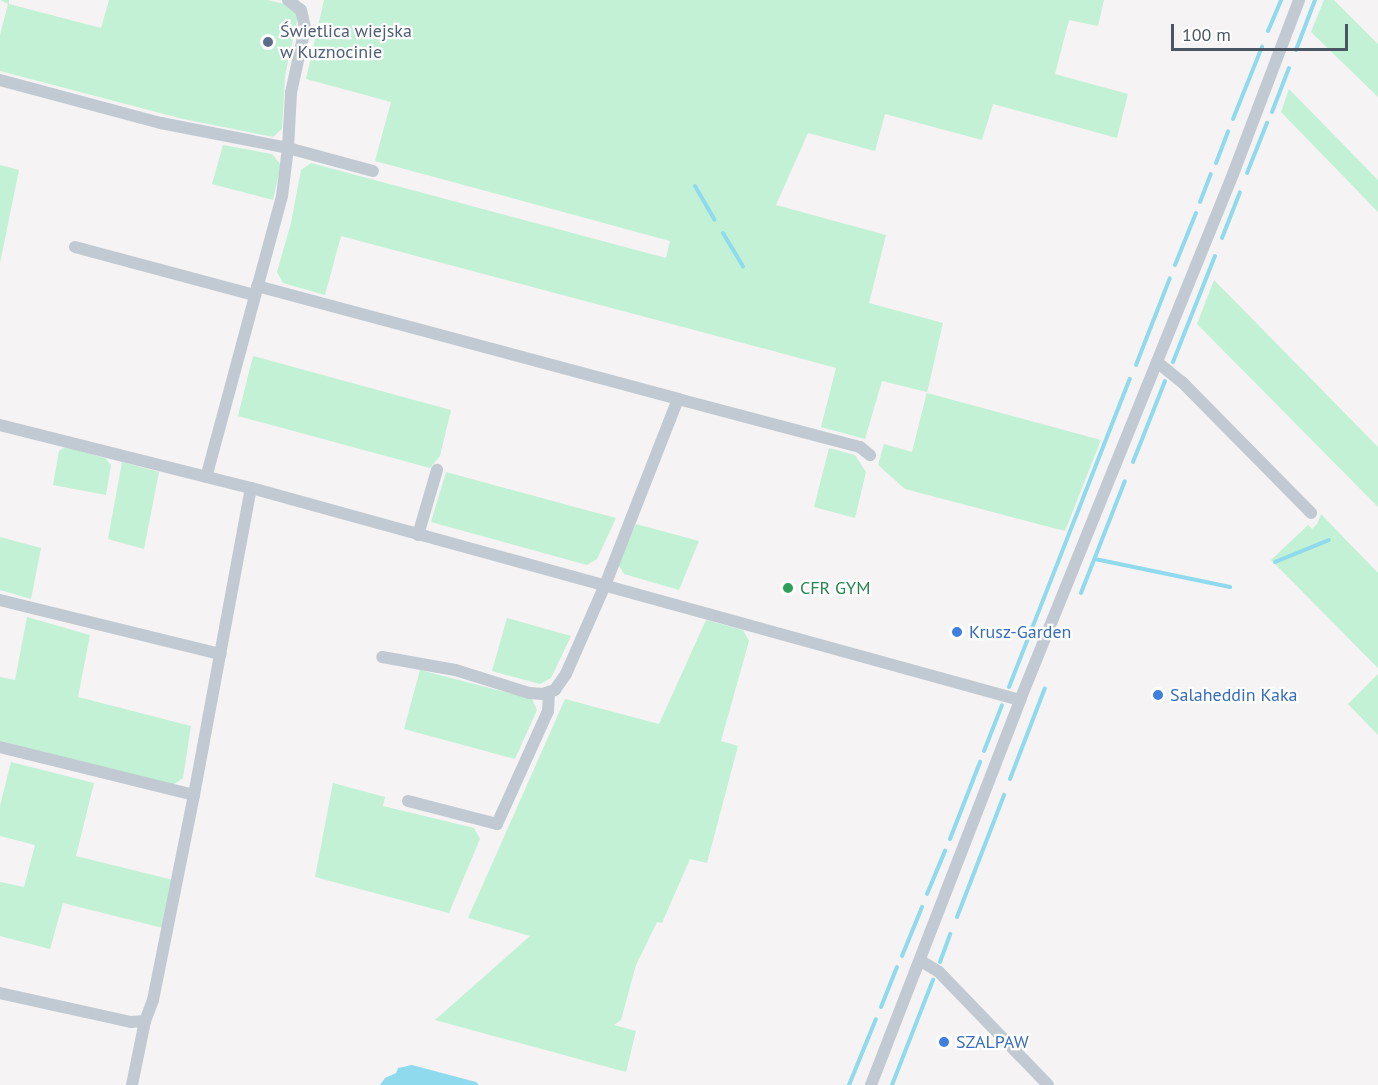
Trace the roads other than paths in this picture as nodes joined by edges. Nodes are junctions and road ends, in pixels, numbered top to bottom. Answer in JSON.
{"nodes":[{"id":1,"x":288,"y":0,"type":"edge"},
{"id":2,"x":1299,"y":0,"type":"edge"},
{"id":3,"x":0,"y":80,"type":"edge"},
{"id":4,"x":288,"y":148,"type":"junction"},
{"id":5,"x":373,"y":171,"type":"dead end"},
{"id":6,"x":75,"y":247,"type":"dead end"},
{"id":7,"x":256,"y":290,"type":"junction"},
{"id":8,"x":1157,"y":362,"type":"junction"},
{"id":9,"x":678,"y":399,"type":"junction"},
{"id":10,"x":0,"y":425,"type":"edge"},
{"id":11,"x":870,"y":455,"type":"dead end"},
{"id":12,"x":437,"y":470,"type":"dead end"},
{"id":13,"x":206,"y":477,"type":"junction"},
{"id":14,"x":251,"y":488,"type":"junction"},
{"id":15,"x":1311,"y":513,"type":"dead end"},
{"id":16,"x":418,"y":535,"type":"junction"},
{"id":17,"x":605,"y":585,"type":"junction"},
{"id":18,"x":0,"y":600,"type":"edge"},
{"id":19,"x":220,"y":654,"type":"junction"},
{"id":20,"x":382,"y":657,"type":"dead end"},
{"id":21,"x":549,"y":692,"type":"junction"},
{"id":22,"x":1020,"y":700,"type":"junction"},
{"id":23,"x":0,"y":747,"type":"edge"},
{"id":24,"x":194,"y":795,"type":"junction"},
{"id":25,"x":408,"y":801,"type":"dead end"},
{"id":26,"x":921,"y":962,"type":"junction"},
{"id":27,"x":0,"y":993,"type":"edge"},
{"id":28,"x":145,"y":1022,"type":"junction"},
{"id":29,"x":132,"y":1085,"type":"edge"},
{"id":30,"x":871,"y":1085,"type":"edge"},
{"id":31,"x":1048,"y":1085,"type":"edge"}],
"edges":[{"from":1,"to":4,"type":"street"},
{"from":2,"to":8,"type":"street"},
{"from":3,"to":4,"type":"street"},
{"from":4,"to":5,"type":"street"},
{"from":4,"to":7,"type":"street"},
{"from":6,"to":7,"type":"street"},
{"from":7,"to":9,"type":"street"},
{"from":7,"to":13,"type":"street"},
{"from":8,"to":15,"type":"street"},
{"from":8,"to":22,"type":"street"},
{"from":9,"to":11,"type":"street"},
{"from":9,"to":17,"type":"street"},
{"from":10,"to":13,"type":"street"},
{"from":12,"to":16,"type":"street"},
{"from":13,"to":14,"type":"street"},
{"from":14,"to":16,"type":"street"},
{"from":14,"to":19,"type":"street"},
{"from":16,"to":17,"type":"street"},
{"from":17,"to":21,"type":"street"},
{"from":17,"to":22,"type":"street"},
{"from":18,"to":19,"type":"street"},
{"from":19,"to":24,"type":"street"},
{"from":20,"to":21,"type":"street"},
{"from":21,"to":25,"type":"street"},
{"from":22,"to":26,"type":"street"},
{"from":23,"to":24,"type":"street"},
{"from":24,"to":28,"type":"street"},
{"from":26,"to":30,"type":"street"},
{"from":26,"to":31,"type":"street"},
{"from":27,"to":28,"type":"street"},
{"from":28,"to":29,"type":"street"}]}
